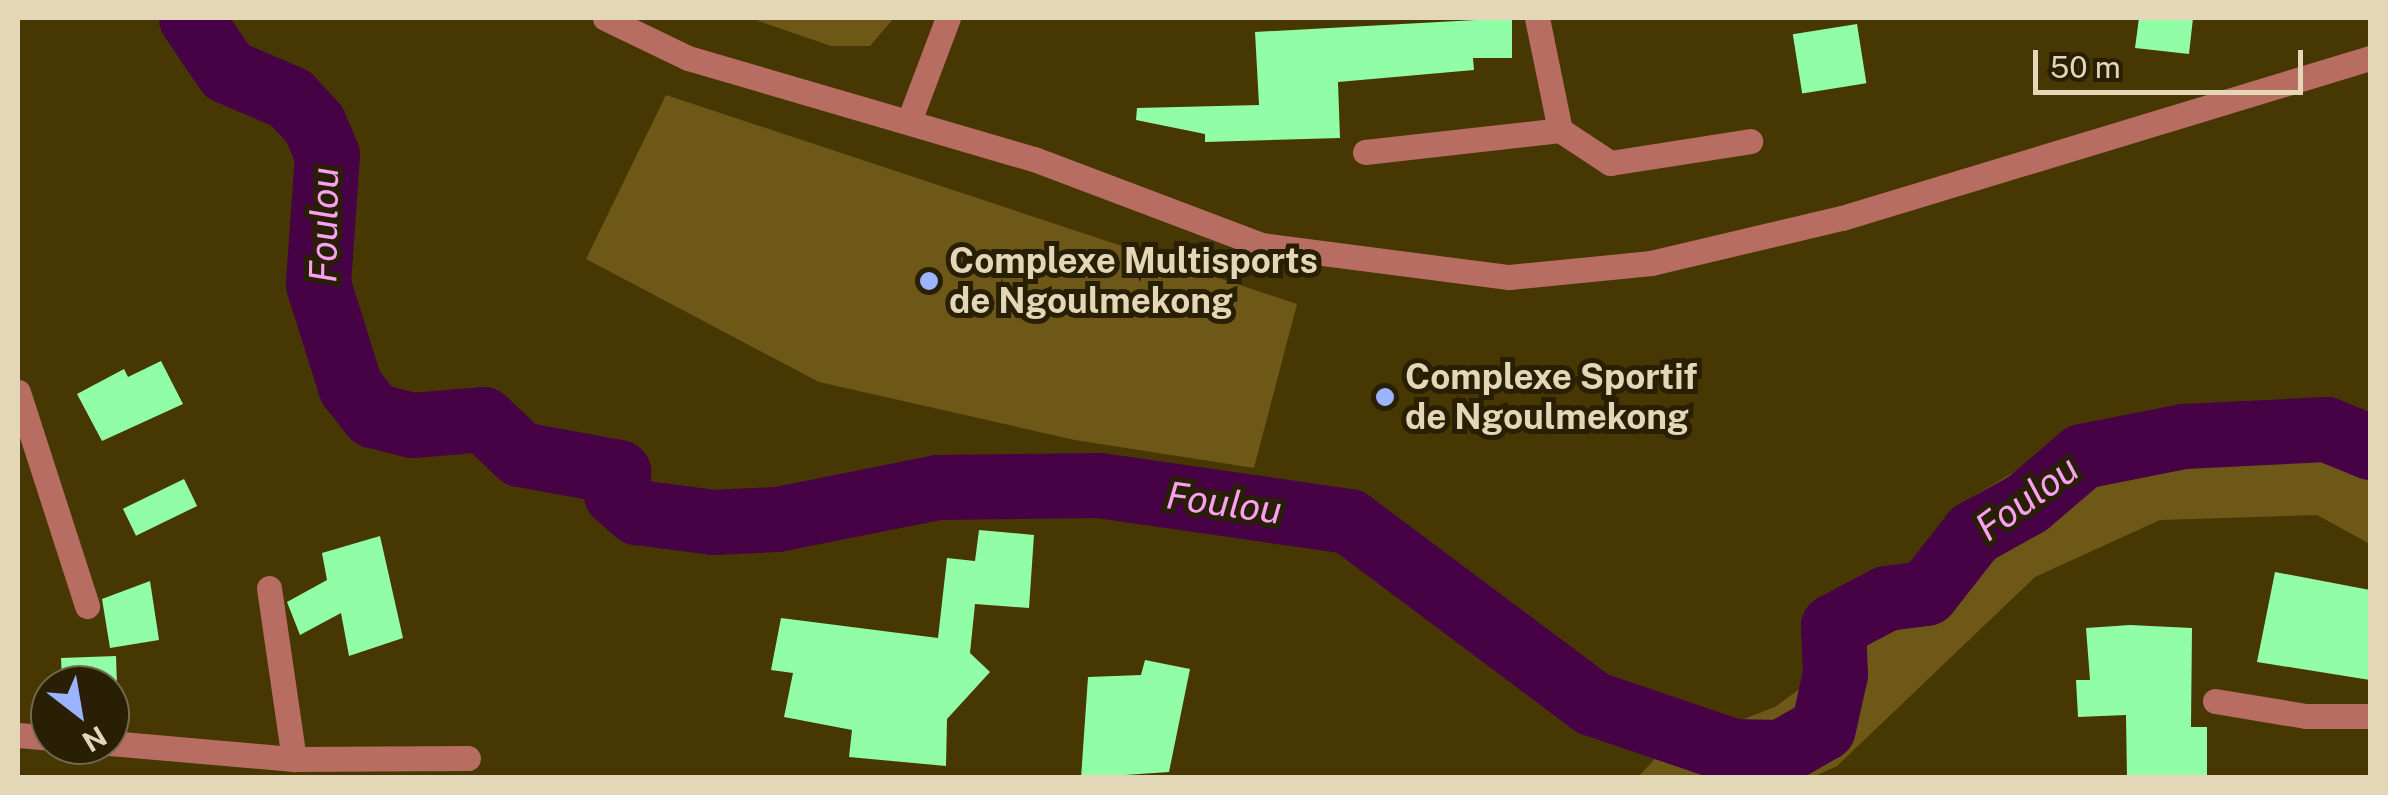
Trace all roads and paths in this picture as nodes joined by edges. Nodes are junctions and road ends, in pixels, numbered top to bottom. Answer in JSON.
{"nodes":[{"id":1,"x":605,"y":18,"type":"edge"},
{"id":2,"x":948,"y":18,"type":"edge"},
{"id":3,"x":1537,"y":18,"type":"edge"},
{"id":4,"x":2370,"y":58,"type":"edge"},
{"id":5,"x":908,"y":121,"type":"junction"},
{"id":6,"x":1560,"y":130,"type":"junction"},
{"id":7,"x":1750,"y":141,"type":"dead end"},
{"id":8,"x":1365,"y":152,"type":"dead end"},
{"id":9,"x":18,"y":392,"type":"edge"},
{"id":10,"x":269,"y":588,"type":"dead end"},
{"id":11,"x":87,"y":606,"type":"dead end"},
{"id":12,"x":2216,"y":701,"type":"dead end"},
{"id":13,"x":2370,"y":716,"type":"edge"},
{"id":14,"x":130,"y":745,"type":"edge"},
{"id":15,"x":468,"y":758,"type":"dead end"},
{"id":16,"x":294,"y":759,"type":"junction"}],
"edges":[{"from":1,"to":5,"type":"street"},
{"from":2,"to":5,"type":"street"},
{"from":3,"to":6,"type":"street"},
{"from":4,"to":5,"type":"street"},
{"from":6,"to":7,"type":"street"},
{"from":6,"to":8,"type":"street"},
{"from":9,"to":11,"type":"street"},
{"from":10,"to":16,"type":"street"},
{"from":12,"to":13,"type":"street"},
{"from":14,"to":16,"type":"street"},
{"from":15,"to":16,"type":"street"}]}
